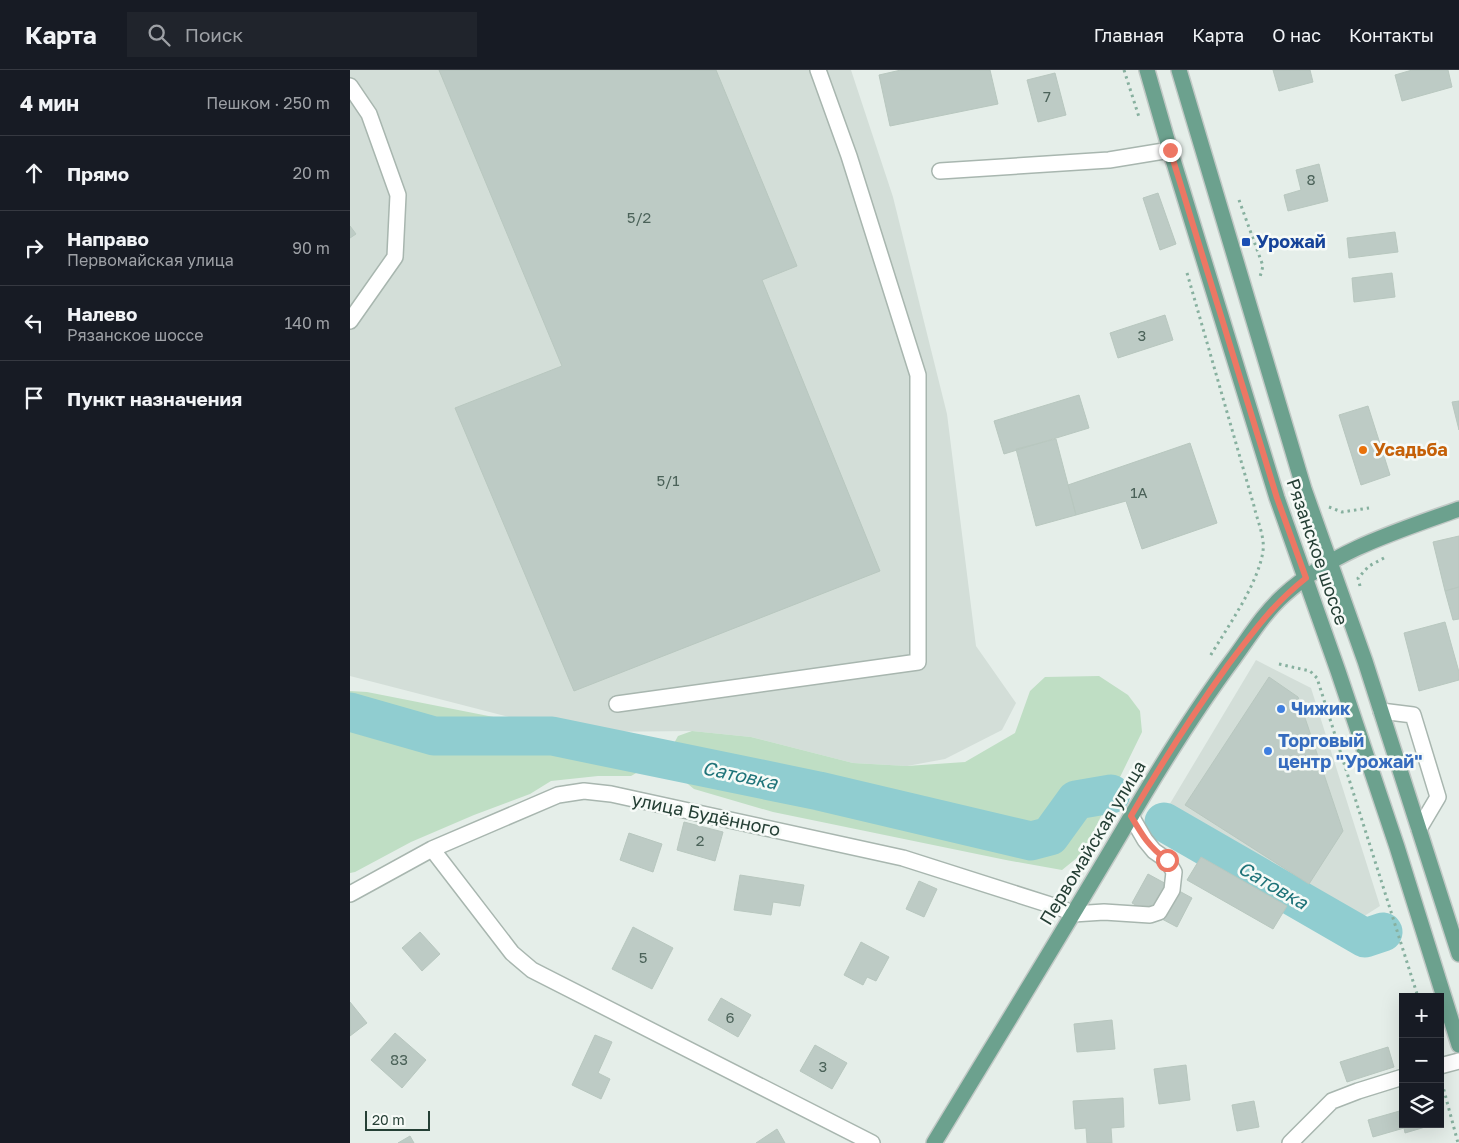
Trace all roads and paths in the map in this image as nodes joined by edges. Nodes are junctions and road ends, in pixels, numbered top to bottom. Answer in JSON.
{"nodes":[{"id":1,"x":818,"y":70,"type":"edge"},
{"id":2,"x":1124,"y":70,"type":"edge"},
{"id":3,"x":1147,"y":70,"type":"edge"},
{"id":4,"x":1179,"y":70,"type":"edge"},
{"id":5,"x":350,"y":86,"type":"edge"},
{"id":6,"x":1170,"y":150,"type":"junction"},
{"id":7,"x":1151,"y":153,"type":"junction"},
{"id":8,"x":940,"y":171,"type":"dead end"},
{"id":9,"x":1184,"y":266,"type":"dead end"},
{"id":10,"x":350,"y":321,"type":"edge"},
{"id":11,"x":1326,"y":504,"type":"dead end"},
{"id":12,"x":1369,"y":508,"type":"dead end"},
{"id":13,"x":1459,"y":509,"type":"edge"},
{"id":14,"x":1388,"y":556,"type":"dead end"},
{"id":15,"x":1329,"y":562,"type":"junction"},
{"id":16,"x":1306,"y":578,"type":"junction"},
{"id":17,"x":1252,"y":584,"type":"dead end"},
{"id":18,"x":1361,"y":595,"type":"dead end"},
{"id":19,"x":1279,"y":664,"type":"dead end"},
{"id":20,"x":617,"y":704,"type":"dead end"},
{"id":21,"x":1381,"y":711,"type":"junction"},
{"id":22,"x":1131,"y":816,"type":"junction"},
{"id":23,"x":1419,"y":830,"type":"junction"},
{"id":24,"x":432,"y":849,"type":"junction"},
{"id":25,"x":350,"y":894,"type":"edge"},
{"id":26,"x":1074,"y":914,"type":"junction"},
{"id":27,"x":1459,"y":954,"type":"edge"},
{"id":28,"x":1417,"y":993,"type":"edge"},
{"id":29,"x":1459,"y":1044,"type":"edge"},
{"id":30,"x":1459,"y":1061,"type":"edge"},
{"id":31,"x":1444,"y":1065,"type":"edge"},
{"id":32,"x":1399,"y":1078,"type":"edge"},
{"id":33,"x":1441,"y":1083,"type":"edge"},
{"id":34,"x":872,"y":1143,"type":"edge"},
{"id":35,"x":934,"y":1143,"type":"edge"},
{"id":36,"x":1290,"y":1143,"type":"edge"},
{"id":37,"x":1458,"y":1143,"type":"edge"}],
"edges":[{"from":1,"to":20,"type":"lane"},
{"from":2,"to":7,"type":"path"},
{"from":3,"to":6,"type":"main road","name":"Рязанское шоссе"},
{"from":4,"to":15,"type":"main road","name":"Рязанское шоссе"},
{"from":5,"to":10,"type":"lane"},
{"from":6,"to":7,"type":"lane"},
{"from":6,"to":16,"type":"main road","name":"Рязанское шоссе"},
{"from":7,"to":8,"type":"lane"},
{"from":9,"to":17,"type":"path"},
{"from":11,"to":12,"type":"path"},
{"from":13,"to":15,"type":"main road","name":"Первомайская улица"},
{"from":14,"to":18,"type":"path"},
{"from":15,"to":16,"type":"main road","name":"Первомайская улица"},
{"from":15,"to":21,"type":"main road","name":"Рязанское шоссе"},
{"from":16,"to":22,"type":"main road","name":"Первомайская улица"},
{"from":16,"to":29,"type":"main road","name":"Рязанское шоссе"},
{"from":19,"to":28,"type":"path"},
{"from":21,"to":23,"type":"main road","name":"Рязанское шоссе"},
{"from":21,"to":23,"type":"lane"},
{"from":22,"to":26,"type":"main road","name":"Первомайская улица"},
{"from":22,"to":26,"type":"lane"},
{"from":23,"to":27,"type":"main road","name":"Рязанское шоссе"},
{"from":24,"to":25,"type":"lane","name":"улица Будённого"},
{"from":24,"to":26,"type":"lane","name":"улица Будённого"},
{"from":24,"to":34,"type":"lane"},
{"from":26,"to":35,"type":"main road","name":"Первомайская улица"},
{"from":30,"to":31,"type":"lane"},
{"from":32,"to":36,"type":"lane"},
{"from":33,"to":37,"type":"path"}]}
